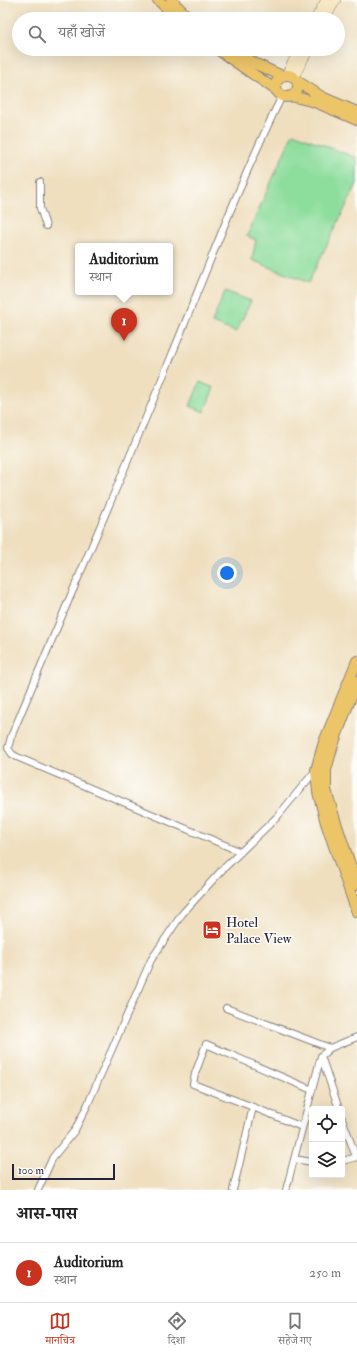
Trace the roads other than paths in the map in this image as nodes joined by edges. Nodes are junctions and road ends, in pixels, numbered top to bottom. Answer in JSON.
{"nodes":[{"id":1,"x":158,"y":0,"type":"edge"},
{"id":2,"x":171,"y":0,"type":"edge"},
{"id":3,"x":326,"y":0,"type":"edge"},
{"id":4,"x":336,"y":0,"type":"edge"},
{"id":5,"x":171,"y":12,"type":"edge"},
{"id":6,"x":183,"y":12,"type":"edge"},
{"id":7,"x":319,"y":12,"type":"edge"},
{"id":8,"x":329,"y":12,"type":"edge"},
{"id":9,"x":227,"y":56,"type":"edge"},
{"id":10,"x":243,"y":56,"type":"edge"},
{"id":11,"x":297,"y":56,"type":"edge"},
{"id":12,"x":304,"y":56,"type":"edge"},
{"id":13,"x":290,"y":77,"type":"junction"},
{"id":14,"x":283,"y":94,"type":"junction"},
{"id":15,"x":357,"y":112,"type":"edge"},
{"id":16,"x":357,"y":120,"type":"edge"},
{"id":17,"x":40,"y":182,"type":"dead end"},
{"id":18,"x":46,"y":226,"type":"dead end"},
{"id":19,"x":357,"y":661,"type":"edge"},
{"id":20,"x":357,"y":681,"type":"edge"},
{"id":21,"x":316,"y":770,"type":"junction"},
{"id":22,"x":241,"y":852,"type":"junction"},
{"id":23,"x":357,"y":885,"type":"edge"},
{"id":24,"x":357,"y":912,"type":"edge"},
{"id":25,"x":226,"y":1008,"type":"dead end"},
{"id":26,"x":357,"y":1037,"type":"edge"},
{"id":27,"x":330,"y":1048,"type":"junction"},
{"id":28,"x":321,"y":1056,"type":"junction"},
{"id":29,"x":312,"y":1090,"type":"junction"},
{"id":30,"x":338,"y":1106,"type":"edge"},
{"id":31,"x":253,"y":1108,"type":"junction"},
{"id":32,"x":345,"y":1126,"type":"edge"},
{"id":33,"x":302,"y":1127,"type":"junction"},
{"id":34,"x":356,"y":1157,"type":"edge"},
{"id":35,"x":294,"y":1159,"type":"junction"},
{"id":36,"x":345,"y":1160,"type":"edge"},
{"id":37,"x":309,"y":1162,"type":"edge"},
{"id":38,"x":38,"y":1190,"type":"edge"},
{"id":39,"x":233,"y":1190,"type":"edge"},
{"id":40,"x":286,"y":1190,"type":"edge"}],
"edges":[{"from":1,"to":5,"type":"main road"},
{"from":2,"to":6,"type":"main road"},
{"from":3,"to":7,"type":"street"},
{"from":4,"to":8,"type":"street"},
{"from":9,"to":14,"type":"main road"},
{"from":10,"to":13,"type":"main road"},
{"from":11,"to":13,"type":"street"},
{"from":12,"to":13,"type":"street"},
{"from":13,"to":14,"type":"main road"},
{"from":13,"to":14,"type":"main road"},
{"from":13,"to":15,"type":"main road"},
{"from":14,"to":16,"type":"main road"},
{"from":14,"to":22,"type":"street"},
{"from":17,"to":18,"type":"street"},
{"from":19,"to":21,"type":"main road"},
{"from":20,"to":23,"type":"main road"},
{"from":21,"to":22,"type":"street"},
{"from":21,"to":24,"type":"main road"},
{"from":22,"to":38,"type":"street"},
{"from":25,"to":27,"type":"street"},
{"from":26,"to":27,"type":"street"},
{"from":27,"to":28,"type":"street"},
{"from":28,"to":29,"type":"street"},
{"from":28,"to":30,"type":"street"},
{"from":29,"to":31,"type":"street"},
{"from":29,"to":33,"type":"street"},
{"from":31,"to":33,"type":"street"},
{"from":31,"to":39,"type":"street"},
{"from":32,"to":34,"type":"street"},
{"from":33,"to":35,"type":"street"},
{"from":34,"to":36,"type":"street"},
{"from":35,"to":37,"type":"street"},
{"from":35,"to":40,"type":"street"}]}
